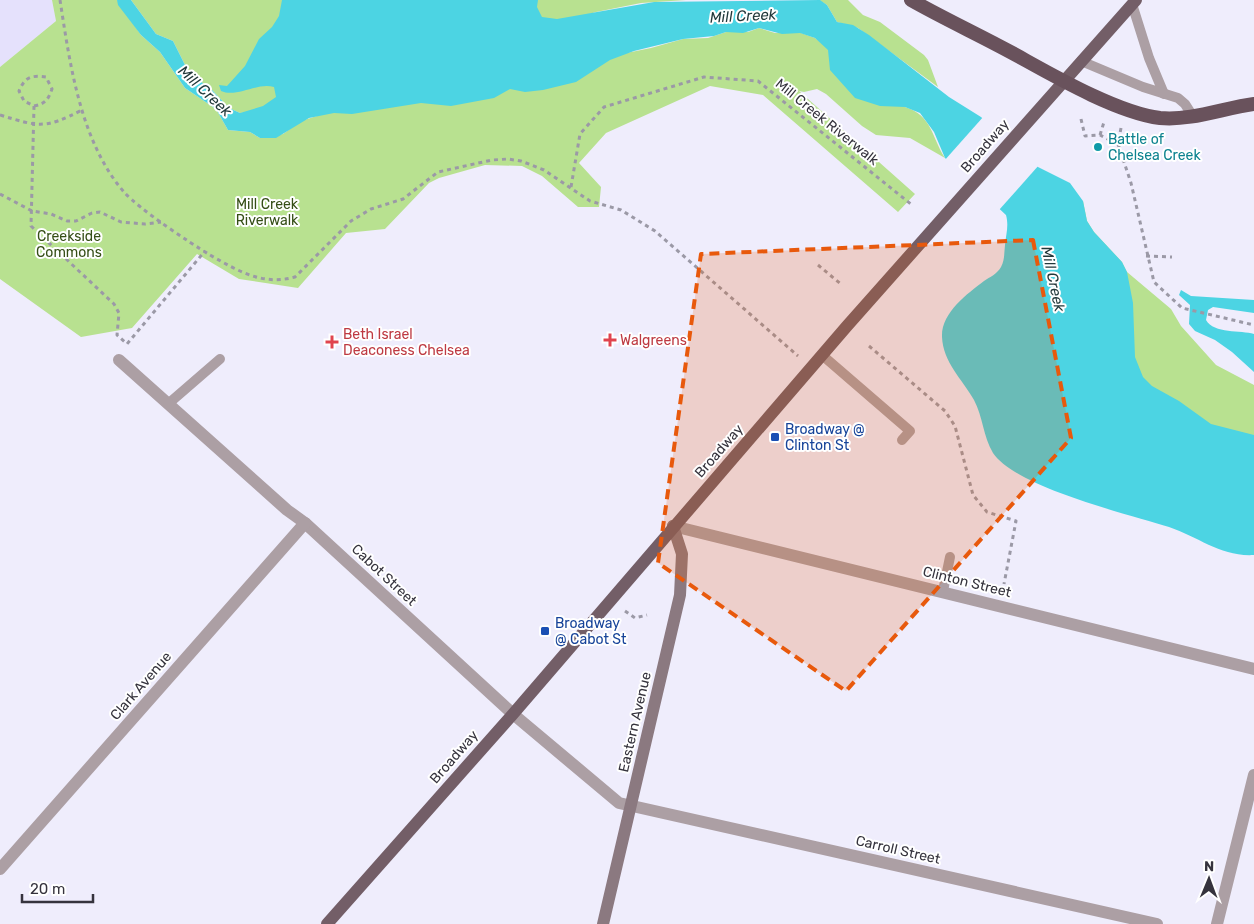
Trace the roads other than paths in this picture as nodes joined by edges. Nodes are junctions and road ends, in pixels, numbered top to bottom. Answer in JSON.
{"nodes":[{"id":1,"x":911,"y":0,"type":"edge"},
{"id":2,"x":1134,"y":2,"type":"edge"},
{"id":3,"x":1081,"y":61,"type":"junction"},
{"id":4,"x":1064,"y":80,"type":"junction"},
{"id":5,"x":1164,"y":94,"type":"junction"},
{"id":6,"x":1254,"y":104,"type":"edge"},
{"id":7,"x":1192,"y":115,"type":"junction"},
{"id":8,"x":822,"y":355,"type":"junction"},
{"id":9,"x":119,"y":360,"type":"dead end"},
{"id":10,"x":220,"y":360,"type":"dead end"},
{"id":11,"x":168,"y":404,"type":"junction"},
{"id":12,"x":902,"y":440,"type":"dead end"},
{"id":13,"x":305,"y":523,"type":"junction"},
{"id":14,"x":673,"y":526,"type":"junction"},
{"id":15,"x":950,"y":557,"type":"dead end"},
{"id":16,"x":938,"y":590,"type":"junction"},
{"id":17,"x":1254,"y":669,"type":"edge"},
{"id":18,"x":513,"y":714,"type":"junction"},
{"id":19,"x":1254,"y":775,"type":"edge"},
{"id":20,"x":632,"y":806,"type":"junction"},
{"id":21,"x":0,"y":869,"type":"edge"},
{"id":22,"x":327,"y":924,"type":"edge"},
{"id":23,"x":603,"y":924,"type":"edge"},
{"id":24,"x":1157,"y":924,"type":"edge"},
{"id":25,"x":1217,"y":924,"type":"edge"}],
"edges":[{"from":1,"to":4,"type":"highway"},
{"from":2,"to":3,"type":"main road","name":"Broadway"},
{"from":2,"to":5,"type":"lane"},
{"from":3,"to":4,"type":"main road","name":"Broadway"},
{"from":3,"to":5,"type":"lane"},
{"from":4,"to":7,"type":"highway"},
{"from":4,"to":8,"type":"main road","name":"Broadway"},
{"from":5,"to":7,"type":"lane"},
{"from":6,"to":7,"type":"highway"},
{"from":8,"to":12,"type":"lane"},
{"from":8,"to":14,"type":"main road","name":"Broadway"},
{"from":9,"to":11,"type":"street","name":"Cabot Street"},
{"from":10,"to":11,"type":"lane"},
{"from":11,"to":13,"type":"street","name":"Cabot Street"},
{"from":13,"to":18,"type":"street","name":"Cabot Street"},
{"from":13,"to":21,"type":"street","name":"Clark Avenue"},
{"from":14,"to":16,"type":"street","name":"Clinton Street"},
{"from":14,"to":18,"type":"main road","name":"Broadway"},
{"from":14,"to":20,"type":"main road","name":"Eastern Avenue"},
{"from":15,"to":16,"type":"lane"},
{"from":16,"to":17,"type":"street","name":"Clinton Street"},
{"from":18,"to":20,"type":"street","name":"Cabot Street"},
{"from":18,"to":22,"type":"main road","name":"Broadway"},
{"from":19,"to":25,"type":"street"},
{"from":20,"to":23,"type":"main road","name":"Eastern Avenue"},
{"from":20,"to":24,"type":"street","name":"Carroll Street"}]}
